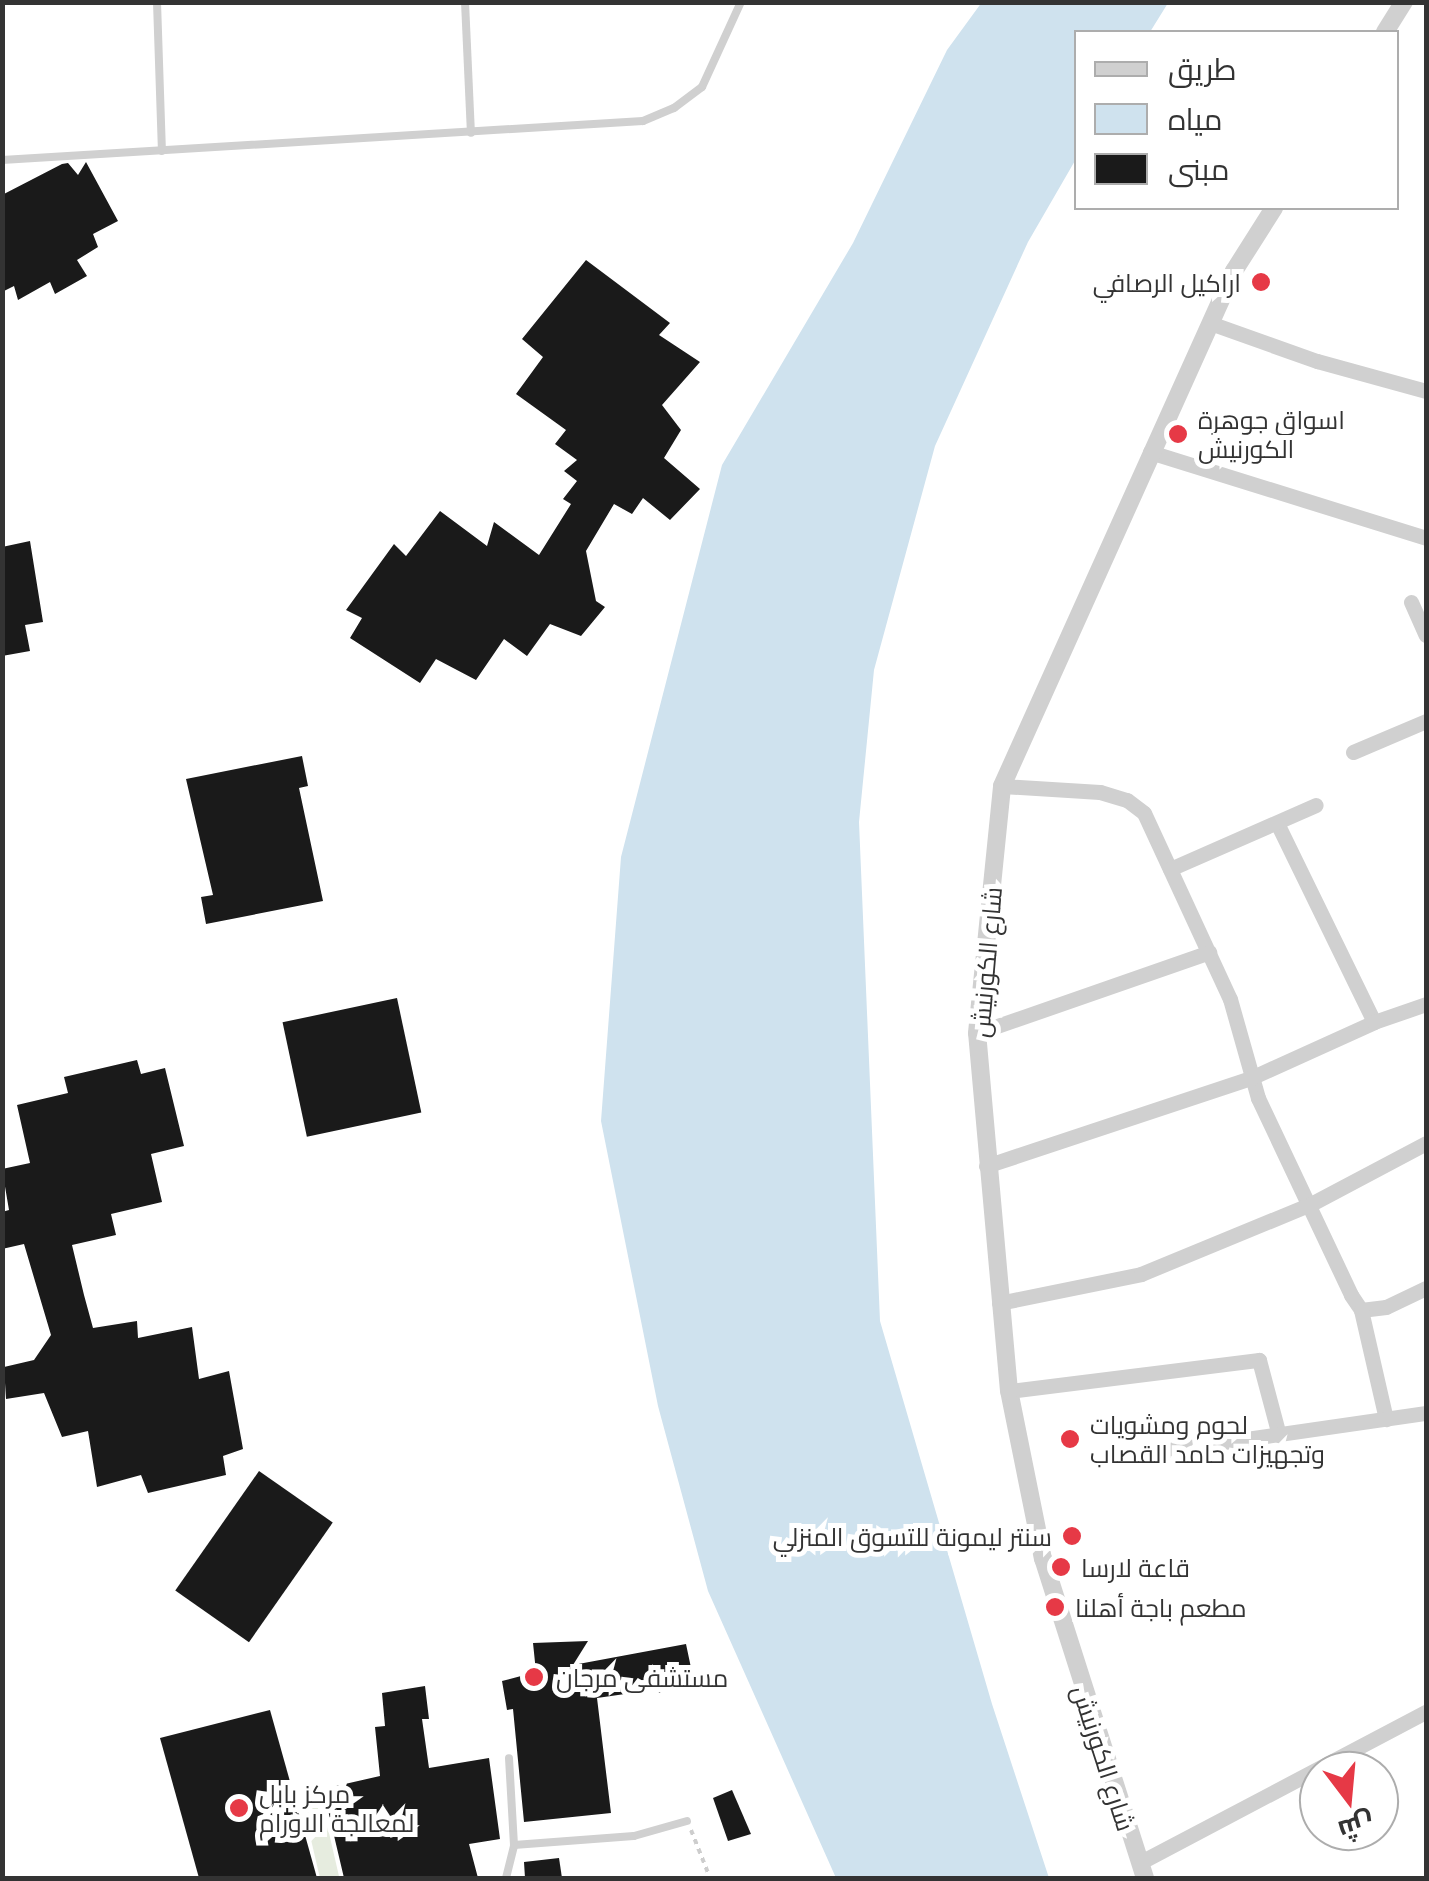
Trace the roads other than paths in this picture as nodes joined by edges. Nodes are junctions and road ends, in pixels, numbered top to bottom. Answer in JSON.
{"nodes":[{"id":1,"x":157,"y":2,"type":"edge"},
{"id":2,"x":464,"y":2,"type":"edge"},
{"id":3,"x":741,"y":2,"type":"edge"},
{"id":4,"x":1404,"y":2,"type":"edge"},
{"id":5,"x":1386,"y":30,"type":"edge"},
{"id":6,"x":470,"y":133,"type":"junction"},
{"id":7,"x":162,"y":151,"type":"junction"},
{"id":8,"x":2,"y":160,"type":"edge"},
{"id":9,"x":1273,"y":210,"type":"edge"},
{"id":10,"x":1210,"y":323,"type":"junction"},
{"id":11,"x":1426,"y":392,"type":"edge"},
{"id":12,"x":1150,"y":452,"type":"junction"},
{"id":13,"x":1426,"y":538,"type":"edge"},
{"id":14,"x":1410,"y":602,"type":"dead end"},
{"id":15,"x":1426,"y":635,"type":"edge"},
{"id":16,"x":1426,"y":721,"type":"edge"},
{"id":17,"x":1352,"y":752,"type":"dead end"},
{"id":18,"x":1002,"y":786,"type":"junction"},
{"id":19,"x":1316,"y":805,"type":"dead end"},
{"id":20,"x":1278,"y":823,"type":"junction"},
{"id":21,"x":1170,"y":868,"type":"junction"},
{"id":22,"x":1209,"y":952,"type":"junction"},
{"id":23,"x":1426,"y":1004,"type":"edge"},
{"id":24,"x":1374,"y":1022,"type":"junction"},
{"id":25,"x":977,"y":1033,"type":"junction"},
{"id":26,"x":1253,"y":1077,"type":"junction"},
{"id":27,"x":1426,"y":1143,"type":"edge"},
{"id":28,"x":986,"y":1166,"type":"junction"},
{"id":29,"x":1311,"y":1204,"type":"junction"},
{"id":30,"x":1426,"y":1288,"type":"edge"},
{"id":31,"x":999,"y":1304,"type":"junction"},
{"id":32,"x":1362,"y":1310,"type":"junction"},
{"id":33,"x":1009,"y":1392,"type":"junction"},
{"id":34,"x":1426,"y":1413,"type":"edge"},
{"id":35,"x":1386,"y":1419,"type":"junction"},
{"id":36,"x":1279,"y":1435,"type":"junction"},
{"id":37,"x":1148,"y":1453,"type":"dead end"},
{"id":38,"x":1426,"y":1712,"type":"edge"},
{"id":39,"x":509,"y":1758,"type":"dead end"},
{"id":40,"x":688,"y":1821,"type":"road end"},
{"id":41,"x":514,"y":1845,"type":"junction"},
{"id":42,"x":1142,"y":1871,"type":"edge"},
{"id":43,"x":506,"y":1878,"type":"edge"}],
"edges":[{"from":1,"to":7,"type":"lane"},
{"from":2,"to":6,"type":"lane"},
{"from":3,"to":6,"type":"lane"},
{"from":4,"to":5,"type":"street"},
{"from":6,"to":7,"type":"lane"},
{"from":7,"to":8,"type":"lane"},
{"from":9,"to":10,"type":"street","name":"شارع الكورنيش"},
{"from":10,"to":11,"type":"street"},
{"from":10,"to":12,"type":"street","name":"شارع الكورنيش"},
{"from":12,"to":13,"type":"street"},
{"from":12,"to":18,"type":"street","name":"شارع الكورنيش"},
{"from":14,"to":15,"type":"street"},
{"from":16,"to":17,"type":"street"},
{"from":18,"to":21,"type":"street"},
{"from":18,"to":25,"type":"street","name":"شارع الكورنيش"},
{"from":19,"to":20,"type":"street"},
{"from":20,"to":21,"type":"street"},
{"from":20,"to":24,"type":"street"},
{"from":21,"to":22,"type":"street"},
{"from":22,"to":25,"type":"street"},
{"from":22,"to":26,"type":"street"},
{"from":23,"to":24,"type":"street"},
{"from":24,"to":26,"type":"street"},
{"from":25,"to":28,"type":"street","name":"شارع الكورنيش"},
{"from":26,"to":28,"type":"street"},
{"from":26,"to":29,"type":"street"},
{"from":27,"to":29,"type":"street"},
{"from":28,"to":31,"type":"street","name":"شارع الكورنيش"},
{"from":29,"to":31,"type":"street"},
{"from":29,"to":32,"type":"street"},
{"from":30,"to":32,"type":"street"},
{"from":31,"to":33,"type":"street","name":"شارع الكورنيش"},
{"from":32,"to":35,"type":"street"},
{"from":33,"to":36,"type":"street"},
{"from":33,"to":42,"type":"street","name":"شارع الكورنيش"},
{"from":34,"to":35,"type":"street"},
{"from":35,"to":36,"type":"street"},
{"from":36,"to":37,"type":"street"},
{"from":38,"to":42,"type":"street"},
{"from":39,"to":41,"type":"lane"},
{"from":40,"to":41,"type":"lane"},
{"from":41,"to":43,"type":"lane"}]}
